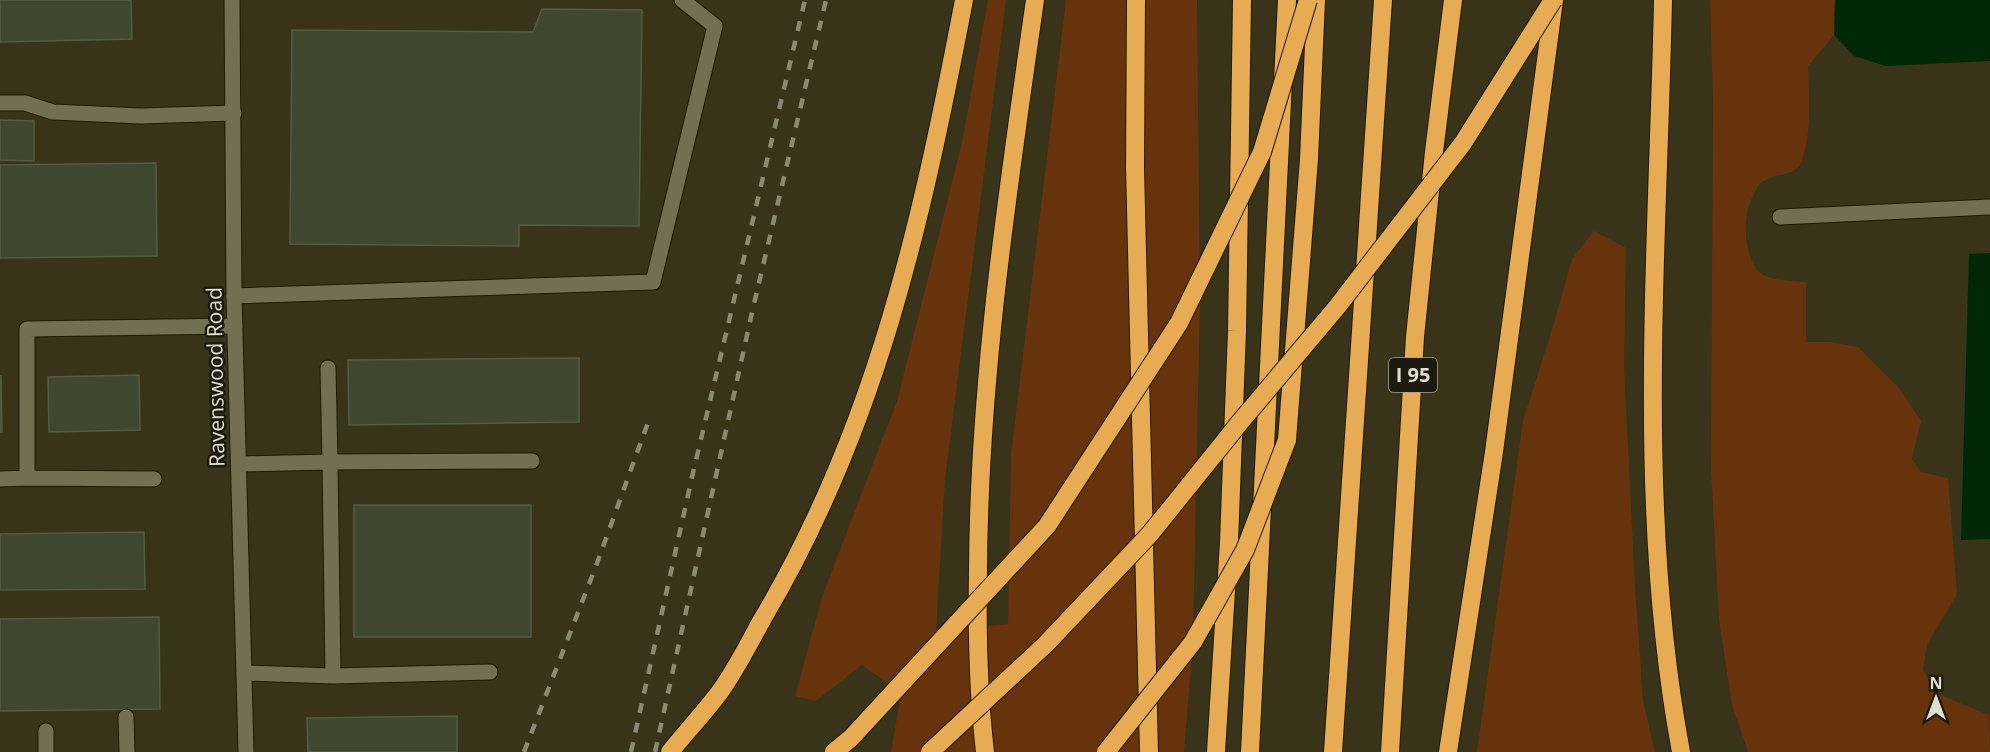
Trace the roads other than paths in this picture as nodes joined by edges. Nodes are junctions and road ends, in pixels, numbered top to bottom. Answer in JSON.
{"nodes":[{"id":1,"x":232,"y":0,"type":"edge"},
{"id":2,"x":682,"y":0,"type":"edge"},
{"id":3,"x":964,"y":0,"type":"edge"},
{"id":4,"x":1035,"y":0,"type":"edge"},
{"id":5,"x":1136,"y":0,"type":"edge"},
{"id":6,"x":1242,"y":0,"type":"edge"},
{"id":7,"x":1287,"y":0,"type":"edge"},
{"id":8,"x":1308,"y":0,"type":"edge"},
{"id":9,"x":1316,"y":0,"type":"edge"},
{"id":10,"x":1383,"y":0,"type":"edge"},
{"id":11,"x":1453,"y":0,"type":"edge"},
{"id":12,"x":1553,"y":0,"type":"edge"},
{"id":13,"x":1663,"y":0,"type":"edge"},
{"id":14,"x":0,"y":103,"type":"edge"},
{"id":15,"x":234,"y":113,"type":"junction"},
{"id":16,"x":1990,"y":207,"type":"edge"},
{"id":17,"x":1780,"y":217,"type":"dead end"},
{"id":18,"x":234,"y":296,"type":"junction"},
{"id":19,"x":235,"y":326,"type":"junction"},
{"id":20,"x":328,"y":368,"type":"dead end"},
{"id":21,"x":532,"y":461,"type":"dead end"},
{"id":22,"x":330,"y":462,"type":"junction"},
{"id":23,"x":239,"y":464,"type":"junction"},
{"id":24,"x":27,"y":478,"type":"junction"},
{"id":25,"x":154,"y":478,"type":"dead end"},
{"id":26,"x":0,"y":479,"type":"edge"},
{"id":27,"x":245,"y":672,"type":"junction"},
{"id":28,"x":490,"y":672,"type":"dead end"},
{"id":29,"x":333,"y":676,"type":"junction"},
{"id":30,"x":126,"y":717,"type":"dead end"},
{"id":31,"x":46,"y":731,"type":"dead end"},
{"id":32,"x":46,"y":752,"type":"edge"},
{"id":33,"x":127,"y":752,"type":"edge"},
{"id":34,"x":246,"y":752,"type":"edge"},
{"id":35,"x":670,"y":752,"type":"edge"},
{"id":36,"x":834,"y":752,"type":"edge"},
{"id":37,"x":930,"y":752,"type":"edge"},
{"id":38,"x":985,"y":752,"type":"edge"},
{"id":39,"x":1106,"y":752,"type":"edge"},
{"id":40,"x":1149,"y":752,"type":"edge"},
{"id":41,"x":1216,"y":752,"type":"edge"},
{"id":42,"x":1250,"y":752,"type":"edge"},
{"id":43,"x":1333,"y":752,"type":"edge"},
{"id":44,"x":1390,"y":752,"type":"edge"},
{"id":45,"x":1448,"y":752,"type":"edge"},
{"id":46,"x":1681,"y":752,"type":"edge"}],
"edges":[{"from":1,"to":15,"type":"street","name":"Ravenswood Road"},
{"from":2,"to":18,"type":"street"},
{"from":3,"to":35,"type":"highway"},
{"from":4,"to":38,"type":"highway"},
{"from":5,"to":40,"type":"highway"},
{"from":6,"to":41,"type":"highway"},
{"from":7,"to":42,"type":"highway"},
{"from":8,"to":36,"type":"highway","bridge":true},
{"from":9,"to":39,"type":"highway","bridge":true},
{"from":10,"to":43,"type":"highway"},
{"from":11,"to":44,"type":"highway","number":"I 95"},
{"from":12,"to":37,"type":"highway","bridge":true},
{"from":12,"to":45,"type":"highway"},
{"from":13,"to":46,"type":"highway"},
{"from":14,"to":15,"type":"street"},
{"from":15,"to":18,"type":"street","name":"Ravenswood Road"},
{"from":16,"to":17,"type":"street"},
{"from":18,"to":19,"type":"street","name":"Ravenswood Road"},
{"from":19,"to":23,"type":"street","name":"Ravenswood Road"},
{"from":19,"to":24,"type":"street"},
{"from":20,"to":22,"type":"street"},
{"from":21,"to":22,"type":"street"},
{"from":22,"to":23,"type":"street"},
{"from":22,"to":29,"type":"street"},
{"from":23,"to":27,"type":"street","name":"Ravenswood Road"},
{"from":24,"to":25,"type":"street"},
{"from":24,"to":26,"type":"street"},
{"from":27,"to":29,"type":"street"},
{"from":27,"to":34,"type":"street","name":"Ravenswood Road"},
{"from":28,"to":29,"type":"street"},
{"from":30,"to":33,"type":"street"},
{"from":31,"to":32,"type":"street"}]}
